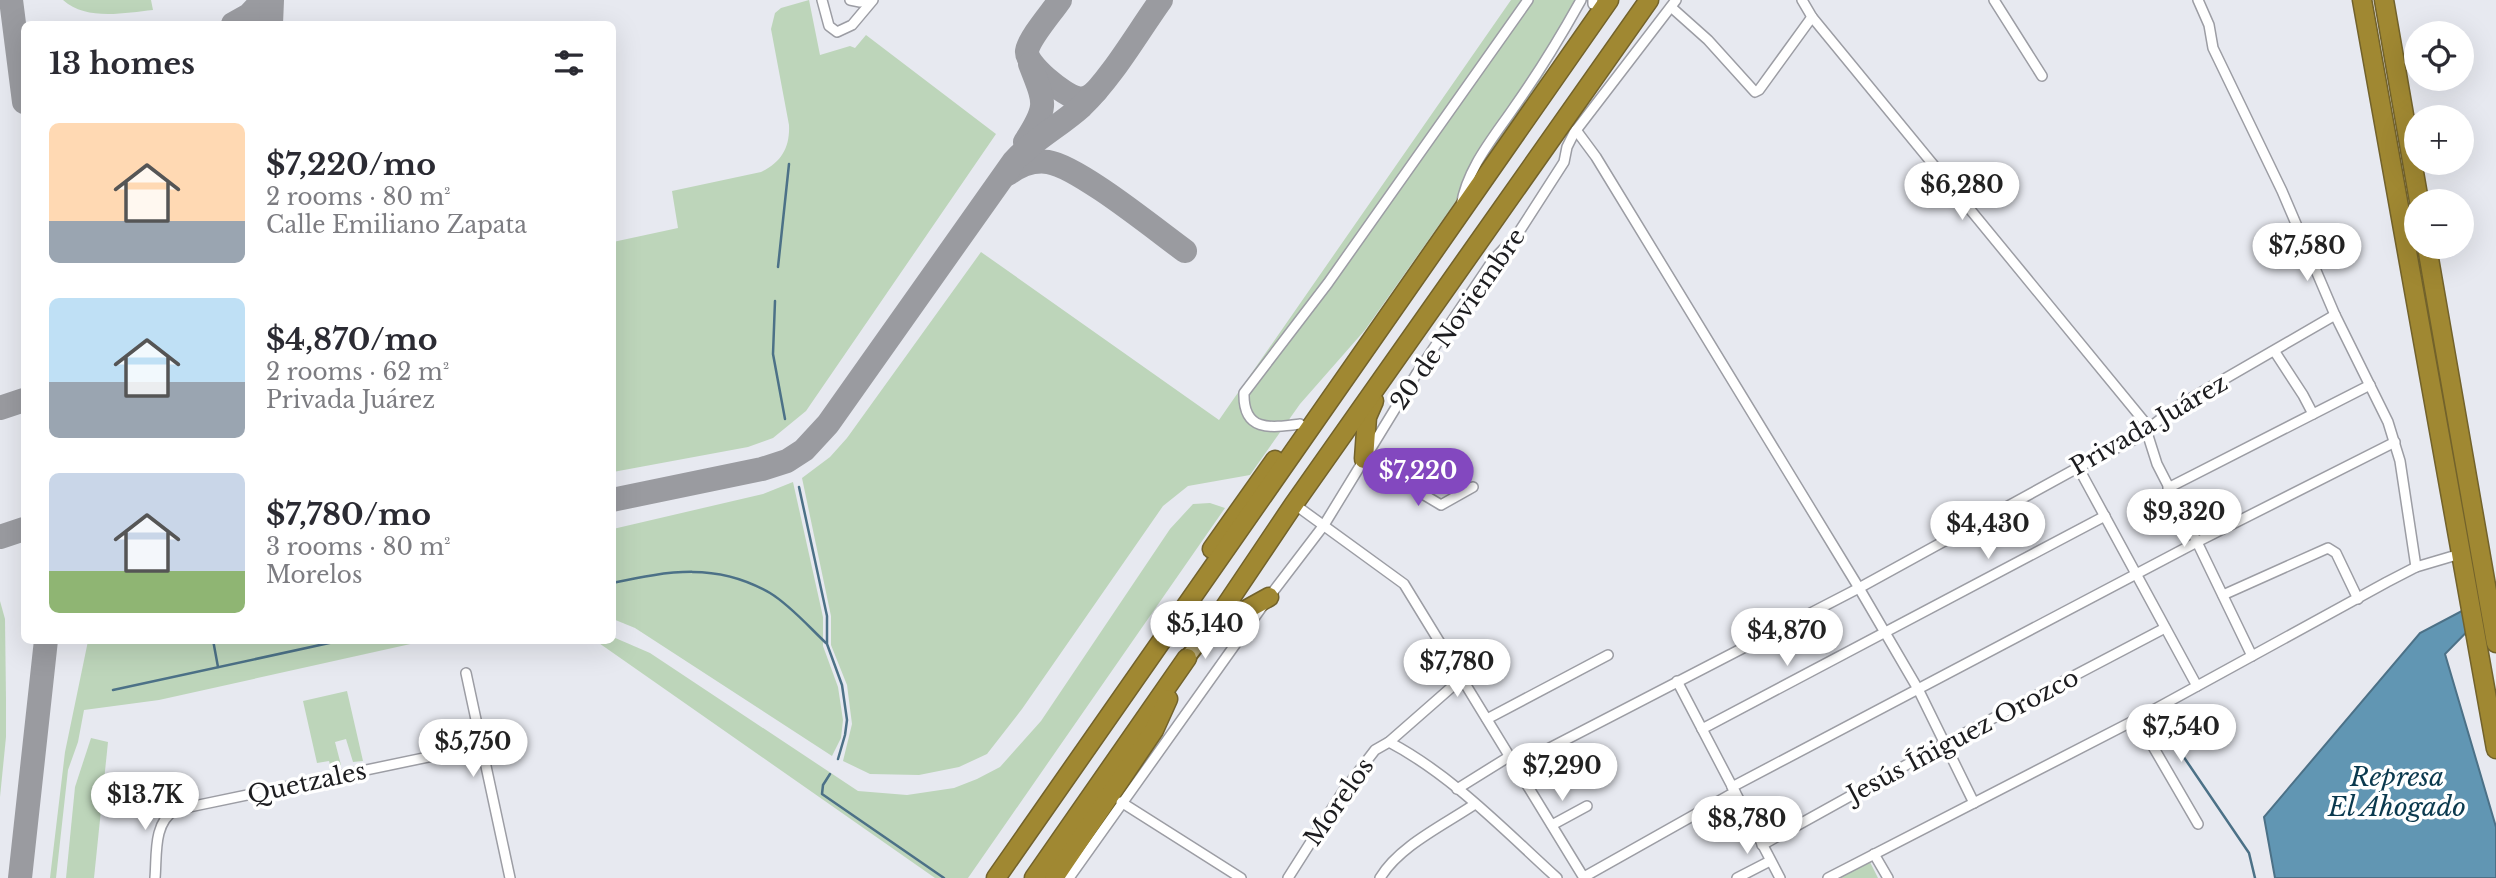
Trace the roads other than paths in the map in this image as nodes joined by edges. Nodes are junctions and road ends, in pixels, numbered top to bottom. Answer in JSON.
{"nodes":[{"id":1,"x":822,"y":0,"type":"edge"},
{"id":2,"x":850,"y":0,"type":"edge"},
{"id":3,"x":872,"y":0,"type":"edge"},
{"id":4,"x":1528,"y":0,"type":"edge"},
{"id":5,"x":1649,"y":0,"type":"edge"},
{"id":6,"x":1802,"y":0,"type":"edge"},
{"id":7,"x":1994,"y":0,"type":"edge"},
{"id":8,"x":2198,"y":0,"type":"edge"},
{"id":9,"x":2362,"y":0,"type":"edge"},
{"id":10,"x":2384,"y":0,"type":"edge"},
{"id":11,"x":1594,"y":1,"type":"edge"},
{"id":12,"x":1674,"y":3,"type":"edge"},
{"id":13,"x":1812,"y":17,"type":"junction"},
{"id":14,"x":2042,"y":76,"type":"dead end"},
{"id":15,"x":1576,"y":130,"type":"junction"},
{"id":16,"x":2417,"y":189,"type":"edge"},
{"id":17,"x":1458,"y":217,"type":"junction"},
{"id":18,"x":2429,"y":259,"type":"edge"},
{"id":19,"x":2336,"y":316,"type":"junction"},
{"id":20,"x":1374,"y":338,"type":"junction"},
{"id":21,"x":2275,"y":352,"type":"junction"},
{"id":22,"x":1387,"y":372,"type":"junction"},
{"id":23,"x":2370,"y":385,"type":"junction"},
{"id":24,"x":2312,"y":414,"type":"junction"},
{"id":25,"x":1300,"y":424,"type":"junction"},
{"id":26,"x":2148,"y":430,"type":"junction"},
{"id":27,"x":2395,"y":442,"type":"junction"},
{"id":28,"x":1364,"y":459,"type":"junction"},
{"id":29,"x":2078,"y":467,"type":"junction"},
{"id":30,"x":1473,"y":487,"type":"dead end"},
{"id":31,"x":2168,"y":488,"type":"junction"},
{"id":32,"x":1293,"y":504,"type":"junction"},
{"id":33,"x":2105,"y":516,"type":"junction"},
{"id":34,"x":1324,"y":526,"type":"junction"},
{"id":35,"x":2197,"y":542,"type":"junction"},
{"id":36,"x":2460,"y":554,"type":"junction"},
{"id":37,"x":2416,"y":567,"type":"junction"},
{"id":38,"x":2136,"y":576,"type":"junction"},
{"id":39,"x":1859,"y":588,"type":"junction"},
{"id":40,"x":2223,"y":595,"type":"junction"},
{"id":41,"x":1269,"y":597,"type":"junction"},
{"id":42,"x":2358,"y":599,"type":"junction"},
{"id":43,"x":2165,"y":628,"type":"junction"},
{"id":44,"x":1210,"y":629,"type":"junction"},
{"id":45,"x":1885,"y":633,"type":"junction"},
{"id":46,"x":2495,"y":636,"type":"edge"},
{"id":47,"x":1608,"y":655,"type":"dead end"},
{"id":48,"x":2252,"y":656,"type":"junction"},
{"id":49,"x":1187,"y":658,"type":"junction"},
{"id":50,"x":466,"y":673,"type":"dead end"},
{"id":51,"x":1462,"y":678,"type":"junction"},
{"id":52,"x":1677,"y":681,"type":"junction"},
{"id":53,"x":2197,"y":686,"type":"junction"},
{"id":54,"x":1917,"y":689,"type":"junction"},
{"id":55,"x":1487,"y":719,"type":"junction"},
{"id":56,"x":2137,"y":719,"type":"junction"},
{"id":57,"x":1702,"y":729,"type":"junction"},
{"id":58,"x":1389,"y":742,"type":"junction"},
{"id":59,"x":1944,"y":744,"type":"junction"},
{"id":60,"x":481,"y":746,"type":"junction"},
{"id":61,"x":2496,"y":748,"type":"edge"},
{"id":62,"x":1510,"y":756,"type":"junction"},
{"id":63,"x":1516,"y":766,"type":"junction"},
{"id":64,"x":1457,"y":789,"type":"junction"},
{"id":65,"x":1734,"y":790,"type":"junction"},
{"id":66,"x":1121,"y":802,"type":"junction"},
{"id":67,"x":1974,"y":803,"type":"junction"},
{"id":68,"x":1475,"y":804,"type":"junction"},
{"id":69,"x":1587,"y":806,"type":"dead end"},
{"id":70,"x":2198,"y":824,"type":"dead end"},
{"id":71,"x":1552,"y":825,"type":"junction"},
{"id":72,"x":1762,"y":845,"type":"junction"},
{"id":73,"x":1874,"y":854,"type":"junction"},
{"id":74,"x":1770,"y":861,"type":"junction"},
{"id":75,"x":1062,"y":873,"type":"edge"},
{"id":76,"x":1584,"y":877,"type":"edge"},
{"id":77,"x":155,"y":878,"type":"edge"},
{"id":78,"x":510,"y":878,"type":"edge"},
{"id":79,"x":984,"y":878,"type":"edge"},
{"id":80,"x":996,"y":878,"type":"edge"},
{"id":81,"x":1034,"y":878,"type":"edge"},
{"id":82,"x":1241,"y":878,"type":"edge"},
{"id":83,"x":1288,"y":878,"type":"edge"},
{"id":84,"x":1380,"y":878,"type":"edge"},
{"id":85,"x":1557,"y":878,"type":"edge"},
{"id":86,"x":1737,"y":878,"type":"edge"},
{"id":87,"x":1780,"y":878,"type":"edge"},
{"id":88,"x":1828,"y":878,"type":"edge"},
{"id":89,"x":1888,"y":878,"type":"edge"}],
"edges":[{"from":1,"to":3,"type":"street"},
{"from":2,"to":3,"type":"street"},
{"from":4,"to":25,"type":"street"},
{"from":5,"to":22,"type":"highway"},
{"from":6,"to":13,"type":"street"},
{"from":7,"to":14,"type":"street"},
{"from":8,"to":19,"type":"street"},
{"from":9,"to":36,"type":"highway"},
{"from":10,"to":16,"type":"highway"},
{"from":11,"to":17,"type":"highway"},
{"from":11,"to":17,"type":"street"},
{"from":12,"to":13,"type":"street"},
{"from":12,"to":15,"type":"street","name":"20 de Noviembre"},
{"from":13,"to":26,"type":"street"},
{"from":15,"to":28,"type":"street","name":"20 de Noviembre"},
{"from":15,"to":39,"type":"street"},
{"from":17,"to":20,"type":"highway"},
{"from":18,"to":46,"type":"highway"},
{"from":19,"to":21,"type":"street","name":"Privada Juárez"},
{"from":19,"to":23,"type":"street"},
{"from":20,"to":25,"type":"highway"},
{"from":20,"to":80,"type":"highway"},
{"from":21,"to":24,"type":"street"},
{"from":21,"to":26,"type":"street","name":"Privada Juárez"},
{"from":22,"to":28,"type":"highway"},
{"from":22,"to":32,"type":"highway"},
{"from":23,"to":24,"type":"street"},
{"from":23,"to":27,"type":"street"},
{"from":24,"to":31,"type":"street"},
{"from":25,"to":79,"type":"highway"},
{"from":26,"to":29,"type":"street","name":"Privada Juárez"},
{"from":26,"to":31,"type":"street"},
{"from":27,"to":35,"type":"street"},
{"from":27,"to":37,"type":"street"},
{"from":28,"to":30,"type":"street"},
{"from":28,"to":34,"type":"street","name":"20 de Noviembre"},
{"from":29,"to":33,"type":"street"},
{"from":29,"to":39,"type":"street","name":"Privada Juárez"},
{"from":31,"to":35,"type":"street"},
{"from":32,"to":34,"type":"street"},
{"from":32,"to":44,"type":"highway"},
{"from":33,"to":38,"type":"street"},
{"from":33,"to":45,"type":"street"},
{"from":34,"to":41,"type":"street","name":"20 de Noviembre"},
{"from":34,"to":51,"type":"street"},
{"from":35,"to":38,"type":"street"},
{"from":35,"to":40,"type":"street"},
{"from":36,"to":37,"type":"street"},
{"from":36,"to":61,"type":"highway"},
{"from":37,"to":42,"type":"street"},
{"from":38,"to":43,"type":"street"},
{"from":38,"to":54,"type":"street"},
{"from":39,"to":45,"type":"street"},
{"from":39,"to":52,"type":"street","name":"Privada Juárez"},
{"from":40,"to":42,"type":"street"},
{"from":40,"to":48,"type":"street"},
{"from":41,"to":44,"type":"highway"},
{"from":41,"to":66,"type":"street","name":"20 de Noviembre"},
{"from":42,"to":48,"type":"street"},
{"from":43,"to":53,"type":"street"},
{"from":43,"to":59,"type":"street","name":"Jesús Íñiguez Orozco"},
{"from":44,"to":49,"type":"main road"},
{"from":45,"to":54,"type":"street"},
{"from":45,"to":57,"type":"street"},
{"from":47,"to":55,"type":"street"},
{"from":48,"to":53,"type":"street"},
{"from":49,"to":75,"type":"highway"},
{"from":49,"to":81,"type":"highway"},
{"from":50,"to":60,"type":"street"},
{"from":51,"to":55,"type":"street"},
{"from":51,"to":58,"type":"street","name":"Morelos"},
{"from":52,"to":57,"type":"street"},
{"from":52,"to":63,"type":"street","name":"Privada Juárez"},
{"from":53,"to":56,"type":"street"},
{"from":54,"to":59,"type":"street"},
{"from":54,"to":65,"type":"street"},
{"from":55,"to":62,"type":"street"},
{"from":56,"to":67,"type":"street"},
{"from":56,"to":70,"type":"street"},
{"from":57,"to":65,"type":"street"},
{"from":58,"to":64,"type":"street"},
{"from":58,"to":83,"type":"street","name":"Morelos"},
{"from":59,"to":67,"type":"street"},
{"from":59,"to":72,"type":"street","name":"Jesús Íñiguez Orozco"},
{"from":60,"to":77,"type":"street","name":"Quetzales"},
{"from":60,"to":78,"type":"street"},
{"from":62,"to":63,"type":"street"},
{"from":62,"to":64,"type":"street"},
{"from":63,"to":71,"type":"street"},
{"from":64,"to":68,"type":"street"},
{"from":65,"to":72,"type":"street"},
{"from":65,"to":76,"type":"street"},
{"from":66,"to":75,"type":"street","name":"20 de Noviembre"},
{"from":66,"to":82,"type":"street"},
{"from":67,"to":73,"type":"street"},
{"from":68,"to":84,"type":"street"},
{"from":68,"to":85,"type":"street"},
{"from":69,"to":71,"type":"street"},
{"from":71,"to":76,"type":"street"},
{"from":72,"to":74,"type":"street"},
{"from":73,"to":88,"type":"street"},
{"from":73,"to":89,"type":"street"},
{"from":74,"to":86,"type":"street"},
{"from":74,"to":87,"type":"street"}]}
